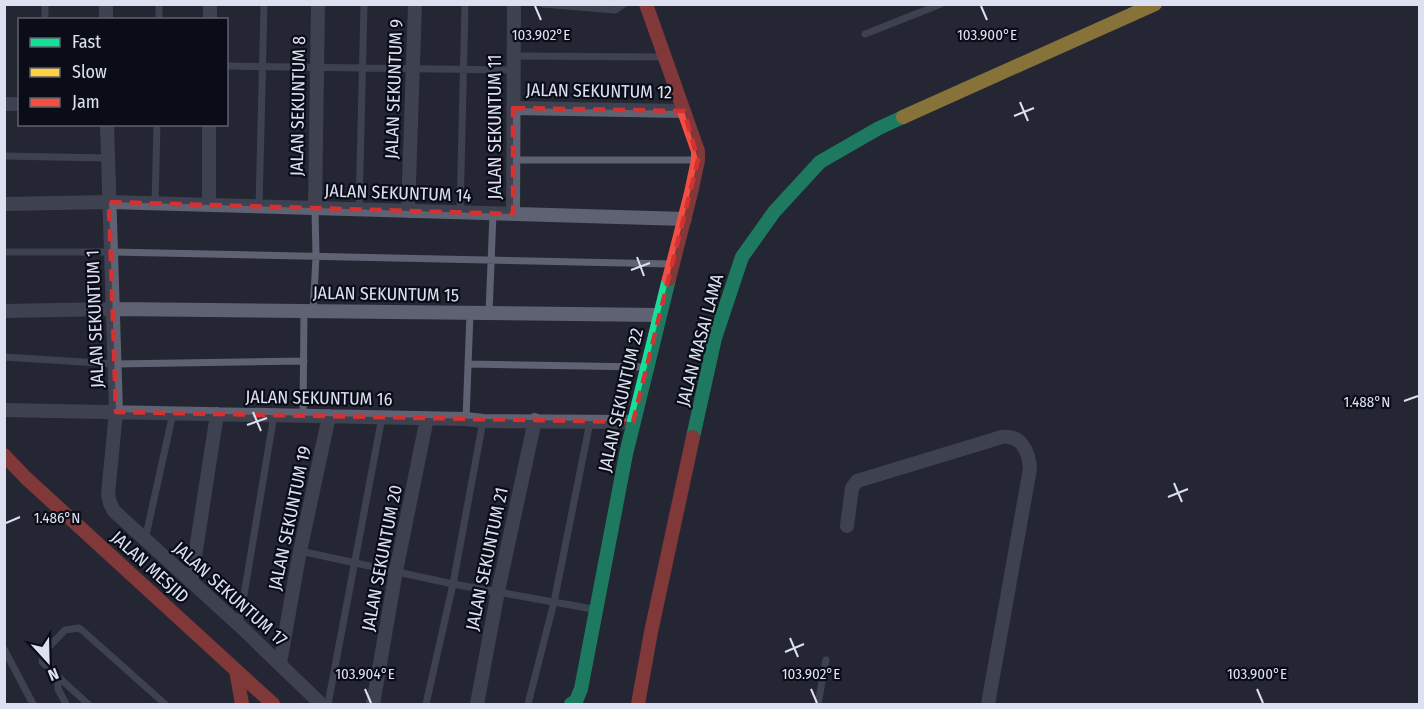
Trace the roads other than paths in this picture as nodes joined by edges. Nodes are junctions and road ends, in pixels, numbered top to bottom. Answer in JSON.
{"nodes":[{"id":1,"x":264,"y":4,"type":"edge"},
{"id":2,"x":318,"y":4,"type":"edge"},
{"id":3,"x":364,"y":4,"type":"edge"},
{"id":4,"x":415,"y":4,"type":"edge"},
{"id":5,"x":465,"y":4,"type":"edge"},
{"id":6,"x":514,"y":4,"type":"edge"},
{"id":7,"x":543,"y":4,"type":"edge"},
{"id":8,"x":624,"y":4,"type":"edge"},
{"id":9,"x":646,"y":4,"type":"edge"},
{"id":10,"x":941,"y":4,"type":"edge"},
{"id":11,"x":1155,"y":4,"type":"edge"},
{"id":12,"x":865,"y":34,"type":"dead end"},
{"id":13,"x":514,"y":56,"type":"junction"},
{"id":14,"x":665,"y":57,"type":"junction"},
{"id":15,"x":228,"y":66,"type":"edge"},
{"id":16,"x":262,"y":66,"type":"junction"},
{"id":17,"x":317,"y":67,"type":"junction"},
{"id":18,"x":363,"y":68,"type":"junction"},
{"id":19,"x":413,"y":69,"type":"junction"},
{"id":20,"x":464,"y":69,"type":"junction"},
{"id":21,"x":513,"y":70,"type":"junction"},
{"id":22,"x":513,"y":108,"type":"junction"},
{"id":23,"x":684,"y":111,"type":"junction"},
{"id":24,"x":107,"y":126,"type":"edge"},
{"id":25,"x":157,"y":126,"type":"edge"},
{"id":26,"x":209,"y":126,"type":"edge"},
{"id":27,"x":4,"y":156,"type":"edge"},
{"id":28,"x":107,"y":159,"type":"junction"},
{"id":29,"x":513,"y":160,"type":"junction"},
{"id":30,"x":698,"y":160,"type":"junction"},
{"id":31,"x":109,"y":202,"type":"junction"},
{"id":32,"x":4,"y":204,"type":"edge"},
{"id":33,"x":155,"y":204,"type":"junction"},
{"id":34,"x":209,"y":205,"type":"junction"},
{"id":35,"x":259,"y":207,"type":"junction"},
{"id":36,"x":315,"y":208,"type":"junction"},
{"id":37,"x":359,"y":210,"type":"junction"},
{"id":38,"x":408,"y":211,"type":"junction"},
{"id":39,"x":460,"y":213,"type":"junction"},
{"id":40,"x":494,"y":214,"type":"junction"},
{"id":41,"x":513,"y":214,"type":"junction"},
{"id":42,"x":685,"y":219,"type":"junction"},
{"id":43,"x":4,"y":252,"type":"edge"},
{"id":44,"x":112,"y":252,"type":"junction"},
{"id":45,"x":316,"y":257,"type":"junction"},
{"id":46,"x":491,"y":261,"type":"junction"},
{"id":47,"x":672,"y":264,"type":"junction"},
{"id":48,"x":113,"y":309,"type":"junction"},
{"id":49,"x":4,"y":311,"type":"edge"},
{"id":50,"x":309,"y":311,"type":"junction"},
{"id":51,"x":470,"y":313,"type":"junction"},
{"id":52,"x":489,"y":313,"type":"junction"},
{"id":53,"x":658,"y":315,"type":"junction"},
{"id":54,"x":4,"y":357,"type":"edge"},
{"id":55,"x":304,"y":361,"type":"junction"},
{"id":56,"x":115,"y":363,"type":"junction"},
{"id":57,"x":468,"y":364,"type":"junction"},
{"id":58,"x":646,"y":367,"type":"junction"},
{"id":59,"x":4,"y":410,"type":"edge"},
{"id":60,"x":116,"y":412,"type":"junction"},
{"id":61,"x":172,"y":413,"type":"junction"},
{"id":62,"x":217,"y":414,"type":"junction"},
{"id":63,"x":274,"y":415,"type":"junction"},
{"id":64,"x":303,"y":416,"type":"junction"},
{"id":65,"x":329,"y":416,"type":"junction"},
{"id":66,"x":382,"y":417,"type":"junction"},
{"id":67,"x":427,"y":418,"type":"junction"},
{"id":68,"x":466,"y":419,"type":"junction"},
{"id":69,"x":535,"y":420,"type":"junction"},
{"id":70,"x":483,"y":421,"type":"junction"},
{"id":71,"x":590,"y":422,"type":"junction"},
{"id":72,"x":633,"y":422,"type":"junction"},
{"id":73,"x":4,"y":455,"type":"edge"},
{"id":74,"x":114,"y":510,"type":"joint"},
{"id":75,"x":847,"y":526,"type":"dead end"},
{"id":76,"x":145,"y":540,"type":"junction"},
{"id":77,"x":300,"y":551,"type":"junction"},
{"id":78,"x":355,"y":563,"type":"junction"},
{"id":79,"x":396,"y":571,"type":"junction"},
{"id":80,"x":191,"y":582,"type":"junction"},
{"id":81,"x":453,"y":584,"type":"junction"},
{"id":82,"x":498,"y":591,"type":"junction"},
{"id":83,"x":554,"y":602,"type":"junction"},
{"id":84,"x":596,"y":610,"type":"junction"},
{"id":85,"x":239,"y":625,"type":"junction"},
{"id":86,"x":4,"y":649,"type":"edge"},
{"id":87,"x":826,"y":660,"type":"dead end"},
{"id":88,"x":280,"y":663,"type":"junction"},
{"id":89,"x":236,"y":670,"type":"junction"},
{"id":90,"x":58,"y":677,"type":"junction"},
{"id":91,"x":573,"y":703,"type":"edge"},
{"id":92,"x":33,"y":705,"type":"edge"},
{"id":93,"x":66,"y":705,"type":"edge"},
{"id":94,"x":88,"y":705,"type":"edge"},
{"id":95,"x":165,"y":705,"type":"edge"},
{"id":96,"x":242,"y":705,"type":"edge"},
{"id":97,"x":273,"y":705,"type":"edge"},
{"id":98,"x":321,"y":705,"type":"edge"},
{"id":99,"x":327,"y":705,"type":"edge"},
{"id":100,"x":373,"y":705,"type":"edge"},
{"id":101,"x":426,"y":705,"type":"edge"},
{"id":102,"x":477,"y":705,"type":"edge"},
{"id":103,"x":528,"y":705,"type":"edge"},
{"id":104,"x":639,"y":705,"type":"edge"},
{"id":105,"x":818,"y":705,"type":"edge"},
{"id":106,"x":988,"y":705,"type":"edge"}],
"edges":[{"from":1,"to":16,"type":"lane"},
{"from":2,"to":17,"type":"street","name":"JALAN SEKUNTUM 8"},
{"from":3,"to":18,"type":"lane"},
{"from":4,"to":19,"type":"street","name":"JALAN SEKUNTUM 9"},
{"from":5,"to":20,"type":"lane"},
{"from":6,"to":13,"type":"street","name":"JALAN SEKUNTUM 11"},
{"from":7,"to":8,"type":"lane"},
{"from":9,"to":14,"type":"main road","name":"JALAN SEKUNTUM 22"},
{"from":10,"to":12,"type":"lane"},
{"from":11,"to":104,"type":"main road","name":"JALAN MASAI LAMA"},
{"from":13,"to":14,"type":"lane"},
{"from":13,"to":21,"type":"street","name":"JALAN SEKUNTUM 11"},
{"from":14,"to":23,"type":"main road","name":"JALAN SEKUNTUM 22"},
{"from":15,"to":16,"type":"lane"},
{"from":16,"to":17,"type":"lane"},
{"from":16,"to":35,"type":"lane"},
{"from":17,"to":18,"type":"lane"},
{"from":17,"to":36,"type":"street","name":"JALAN SEKUNTUM 8"},
{"from":18,"to":19,"type":"lane"},
{"from":18,"to":37,"type":"lane"},
{"from":19,"to":20,"type":"lane"},
{"from":19,"to":38,"type":"street","name":"JALAN SEKUNTUM 9"},
{"from":20,"to":21,"type":"lane"},
{"from":20,"to":39,"type":"lane"},
{"from":21,"to":22,"type":"street","name":"JALAN SEKUNTUM 11"},
{"from":22,"to":23,"type":"street","name":"JALAN SEKUNTUM 12"},
{"from":22,"to":29,"type":"street","name":"JALAN SEKUNTUM 11"},
{"from":23,"to":30,"type":"main road","name":"JALAN SEKUNTUM 22"},
{"from":24,"to":28,"type":"street","name":"JALAN SEKUNTUM 1"},
{"from":25,"to":33,"type":"lane"},
{"from":26,"to":34,"type":"street"},
{"from":27,"to":28,"type":"lane"},
{"from":28,"to":31,"type":"street","name":"JALAN SEKUNTUM 1"},
{"from":29,"to":30,"type":"lane"},
{"from":29,"to":41,"type":"street","name":"JALAN SEKUNTUM 11"},
{"from":30,"to":42,"type":"main road","name":"JALAN SEKUNTUM 22"},
{"from":31,"to":32,"type":"street","name":"JALAN SEKUNTUM 14"},
{"from":31,"to":33,"type":"street","name":"JALAN SEKUNTUM 14"},
{"from":31,"to":44,"type":"street","name":"JALAN SEKUNTUM 1"},
{"from":33,"to":34,"type":"street","name":"JALAN SEKUNTUM 14"},
{"from":34,"to":35,"type":"street","name":"JALAN SEKUNTUM 14"},
{"from":35,"to":36,"type":"street","name":"JALAN SEKUNTUM 14"},
{"from":36,"to":37,"type":"street","name":"JALAN SEKUNTUM 14"},
{"from":36,"to":45,"type":"lane"},
{"from":37,"to":38,"type":"street","name":"JALAN SEKUNTUM 14"},
{"from":38,"to":39,"type":"street","name":"JALAN SEKUNTUM 14"},
{"from":39,"to":40,"type":"street","name":"JALAN SEKUNTUM 14"},
{"from":40,"to":41,"type":"street","name":"JALAN SEKUNTUM 14"},
{"from":40,"to":46,"type":"lane"},
{"from":41,"to":42,"type":"street","name":"JALAN SEKUNTUM 14"},
{"from":42,"to":47,"type":"main road","name":"JALAN SEKUNTUM 22"},
{"from":43,"to":44,"type":"lane"},
{"from":44,"to":45,"type":"lane"},
{"from":44,"to":48,"type":"street","name":"JALAN SEKUNTUM 1"},
{"from":45,"to":46,"type":"lane"},
{"from":45,"to":50,"type":"lane"},
{"from":46,"to":47,"type":"lane"},
{"from":46,"to":52,"type":"lane"},
{"from":47,"to":53,"type":"main road","name":"JALAN SEKUNTUM 22"},
{"from":48,"to":49,"type":"street","name":"JALAN SEKUNTUM 15"},
{"from":48,"to":50,"type":"street","name":"JALAN SEKUNTUM 15"},
{"from":48,"to":56,"type":"street","name":"JALAN SEKUNTUM 1"},
{"from":50,"to":51,"type":"street","name":"JALAN SEKUNTUM 15"},
{"from":50,"to":55,"type":"lane"},
{"from":51,"to":52,"type":"street","name":"JALAN SEKUNTUM 15"},
{"from":51,"to":57,"type":"lane"},
{"from":52,"to":53,"type":"street","name":"JALAN SEKUNTUM 15"},
{"from":53,"to":58,"type":"main road","name":"JALAN SEKUNTUM 22"},
{"from":54,"to":56,"type":"lane"},
{"from":55,"to":56,"type":"lane"},
{"from":55,"to":64,"type":"lane"},
{"from":56,"to":60,"type":"street","name":"JALAN SEKUNTUM 1"},
{"from":57,"to":58,"type":"lane"},
{"from":57,"to":68,"type":"lane"},
{"from":58,"to":72,"type":"main road","name":"JALAN SEKUNTUM 22"},
{"from":59,"to":60,"type":"street","name":"JALAN SEKUNTUM 16"},
{"from":60,"to":61,"type":"street","name":"JALAN SEKUNTUM 16"},
{"from":60,"to":74,"type":"street","name":"JALAN SEKUNTUM 1"},
{"from":61,"to":62,"type":"street","name":"JALAN SEKUNTUM 16"},
{"from":61,"to":76,"type":"lane"},
{"from":62,"to":63,"type":"street","name":"JALAN SEKUNTUM 16"},
{"from":62,"to":80,"type":"street"},
{"from":63,"to":64,"type":"street","name":"JALAN SEKUNTUM 16"},
{"from":63,"to":85,"type":"lane"},
{"from":64,"to":65,"type":"street","name":"JALAN SEKUNTUM 16"},
{"from":65,"to":66,"type":"street","name":"JALAN SEKUNTUM 16"},
{"from":65,"to":77,"type":"street","name":"JALAN SEKUNTUM 19"},
{"from":66,"to":67,"type":"street","name":"JALAN SEKUNTUM 16"},
{"from":66,"to":78,"type":"lane"},
{"from":67,"to":68,"type":"street","name":"JALAN SEKUNTUM 16"},
{"from":67,"to":79,"type":"street","name":"JALAN SEKUNTUM 20"},
{"from":68,"to":70,"type":"street","name":"JALAN SEKUNTUM 16"},
{"from":69,"to":70,"type":"street","name":"JALAN SEKUNTUM 16"},
{"from":69,"to":71,"type":"street","name":"JALAN SEKUNTUM 16"},
{"from":69,"to":82,"type":"street","name":"JALAN SEKUNTUM 21"},
{"from":70,"to":81,"type":"lane"},
{"from":71,"to":72,"type":"street","name":"JALAN SEKUNTUM 16"},
{"from":71,"to":83,"type":"lane"},
{"from":72,"to":84,"type":"main road","name":"JALAN SEKUNTUM 22"},
{"from":73,"to":89,"type":"main road","name":"JALAN MESJID"},
{"from":74,"to":76,"type":"street","name":"JALAN SEKUNTUM 17"},
{"from":75,"to":106,"type":"street"},
{"from":76,"to":80,"type":"street","name":"JALAN SEKUNTUM 17"},
{"from":77,"to":78,"type":"lane"},
{"from":77,"to":88,"type":"street","name":"JALAN SEKUNTUM 19"},
{"from":78,"to":79,"type":"lane"},
{"from":78,"to":99,"type":"lane"},
{"from":79,"to":81,"type":"lane"},
{"from":79,"to":100,"type":"street","name":"JALAN SEKUNTUM 20"},
{"from":80,"to":85,"type":"street","name":"JALAN SEKUNTUM 17"},
{"from":81,"to":82,"type":"lane"},
{"from":81,"to":101,"type":"lane"},
{"from":82,"to":83,"type":"lane"},
{"from":82,"to":102,"type":"street","name":"JALAN SEKUNTUM 21"},
{"from":83,"to":84,"type":"lane"},
{"from":83,"to":103,"type":"lane"},
{"from":84,"to":91,"type":"main road","name":"JALAN SEKUNTUM 22"},
{"from":85,"to":88,"type":"street","name":"JALAN SEKUNTUM 17"},
{"from":86,"to":92,"type":"lane"},
{"from":87,"to":105,"type":"lane"},
{"from":88,"to":98,"type":"street","name":"JALAN SEKUNTUM 17"},
{"from":89,"to":96,"type":"main road"},
{"from":89,"to":97,"type":"main road","name":"JALAN MESJID"},
{"from":90,"to":93,"type":"lane"},
{"from":90,"to":94,"type":"lane"},
{"from":90,"to":95,"type":"lane"}]}
